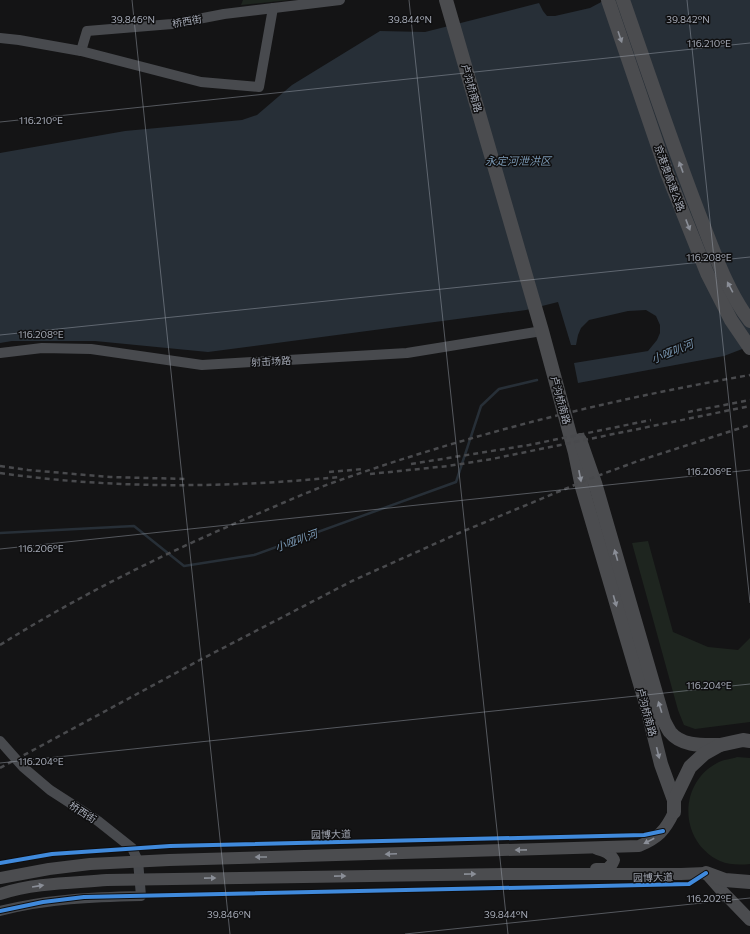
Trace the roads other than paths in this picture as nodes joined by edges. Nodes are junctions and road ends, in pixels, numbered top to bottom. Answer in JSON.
{"nodes":[{"id":1,"x":340,"y":0,"type":"edge"},
{"id":2,"x":608,"y":0,"type":"edge"},
{"id":3,"x":623,"y":0,"type":"edge"},
{"id":4,"x":449,"y":1,"type":"edge"},
{"id":5,"x":273,"y":8,"type":"junction"},
{"id":6,"x":0,"y":38,"type":"edge"},
{"id":7,"x":81,"y":51,"type":"junction"},
{"id":8,"x":540,"y":315,"type":"junction"},
{"id":9,"x":750,"y":321,"type":"edge"},
{"id":10,"x":542,"y":331,"type":"junction"},
{"id":11,"x":750,"y":348,"type":"edge"},
{"id":12,"x":0,"y":353,"type":"edge"},
{"id":13,"x":0,"y":741,"type":"edge"},
{"id":14,"x":750,"y":741,"type":"edge"},
{"id":15,"x":720,"y":745,"type":"junction"},
{"id":16,"x":674,"y":806,"type":"junction"},
{"id":17,"x":594,"y":848,"type":"junction"},
{"id":18,"x":185,"y":859,"type":"junction"},
{"id":19,"x":138,"y":861,"type":"junction"},
{"id":20,"x":706,"y":872,"type":"junction"},
{"id":21,"x":571,"y":874,"type":"junction"},
{"id":22,"x":0,"y":878,"type":"edge"},
{"id":23,"x":141,"y":879,"type":"junction"},
{"id":24,"x":184,"y":879,"type":"junction"},
{"id":25,"x":750,"y":882,"type":"edge"},
{"id":26,"x":0,"y":894,"type":"edge"},
{"id":27,"x":0,"y":911,"type":"edge"},
{"id":28,"x":750,"y":920,"type":"edge"}],
"edges":[{"from":1,"to":5,"type":"street","name":"桥西街"},
{"from":2,"to":11,"type":"highway","name":"京港澳高速公路","one_way":true},
{"from":9,"to":3,"type":"highway","name":"京港澳高速公路","one_way":true},
{"from":4,"to":8,"type":"highway","name":"卢沟桥南路"},
{"from":5,"to":7,"type":"street","name":"桥西街"},
{"from":5,"to":7,"type":"street"},
{"from":6,"to":7,"type":"street"},
{"from":8,"to":10,"type":"highway","name":"卢沟桥南路"},
{"from":15,"to":8,"type":"highway","name":"卢沟桥南路","one_way":true},
{"from":10,"to":12,"type":"street","name":"射击场路"},
{"from":10,"to":16,"type":"highway","name":"卢沟桥南路","one_way":true},
{"from":13,"to":19,"type":"street","name":"桥西街"},
{"from":14,"to":15,"type":"highway"},
{"from":15,"to":16,"type":"highway"},
{"from":16,"to":17,"type":"main road","one_way":true},
{"from":17,"to":18,"type":"main road","one_way":true},
{"from":17,"to":21,"type":"main road"},
{"from":18,"to":19,"type":"main road"},
{"from":18,"to":24,"type":"main road"},
{"from":19,"to":22,"type":"main road"},
{"from":19,"to":23,"type":"street","name":"桥西街"},
{"from":20,"to":21,"type":"main road","name":"园博大道"},
{"from":20,"to":25,"type":"highway"},
{"from":20,"to":28,"type":"main road"},
{"from":24,"to":21,"type":"main road","name":"园博大道","one_way":true},
{"from":23,"to":24,"type":"main road","name":"园博大道"},
{"from":26,"to":23,"type":"main road","name":"园博大道","one_way":true},
{"from":23,"to":27,"type":"street","name":"桥西街"}]}
